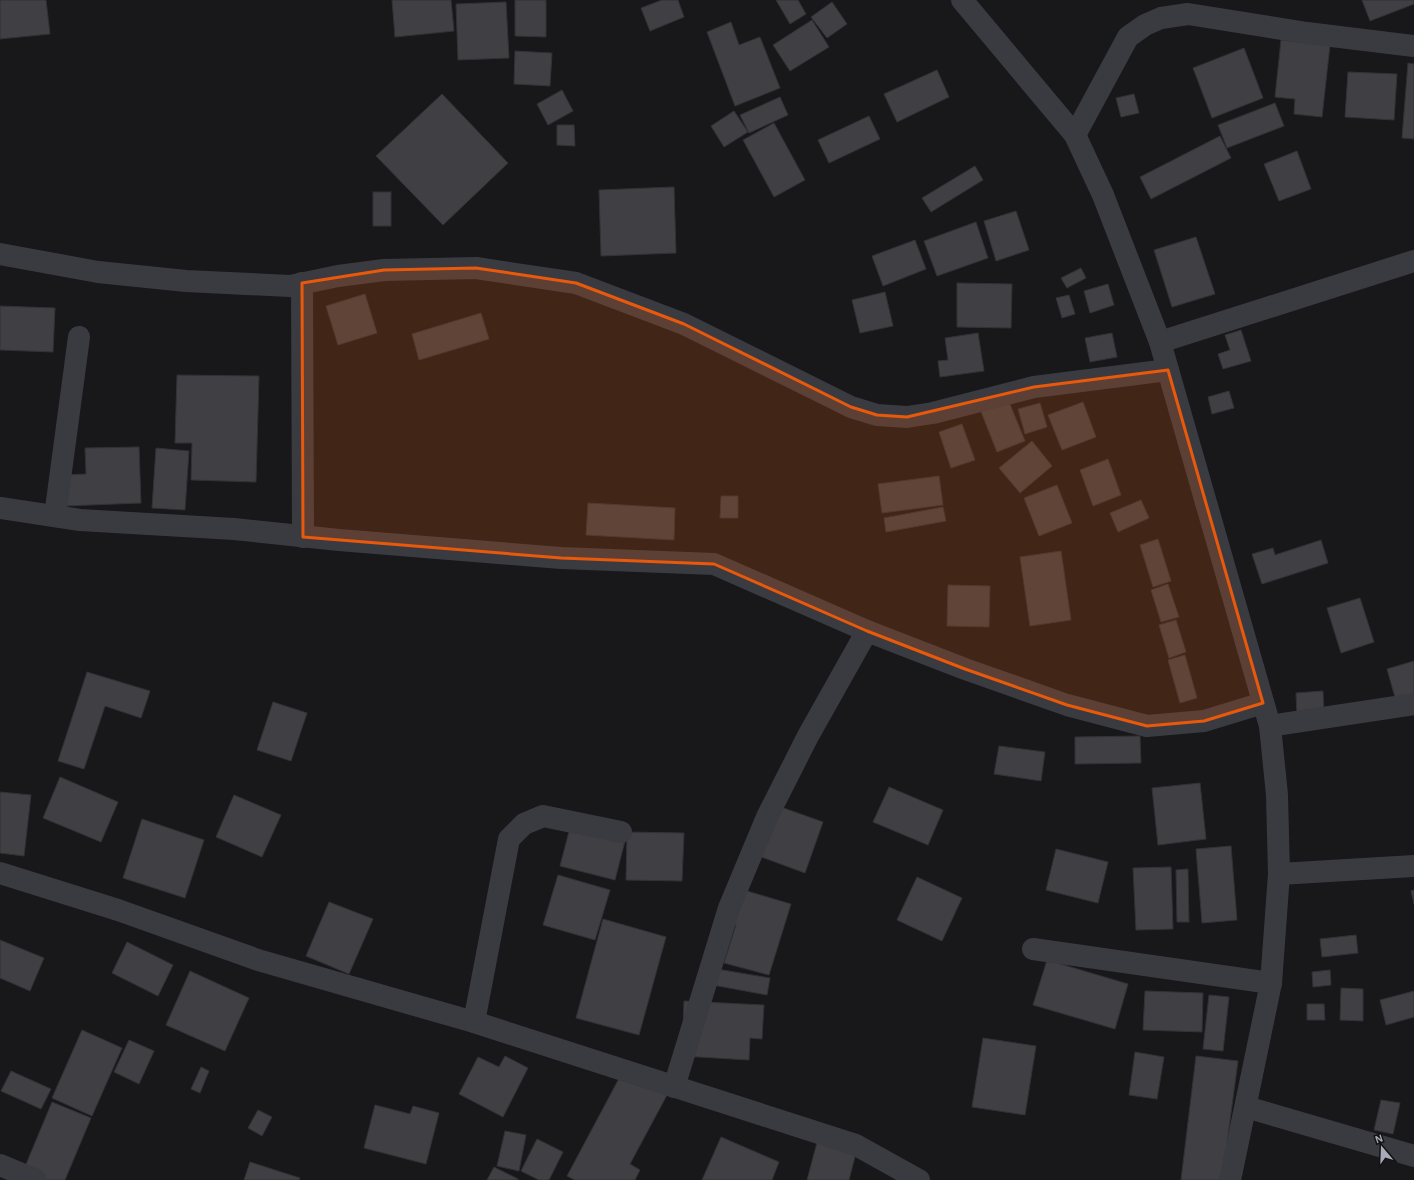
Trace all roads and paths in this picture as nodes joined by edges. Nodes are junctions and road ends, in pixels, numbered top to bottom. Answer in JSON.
{"nodes":[{"id":1,"x":962,"y":0,"type":"edge"},
{"id":2,"x":1414,"y":46,"type":"edge"},
{"id":3,"x":1075,"y":135,"type":"junction"},
{"id":4,"x":0,"y":254,"type":"edge"},
{"id":5,"x":1414,"y":261,"type":"edge"},
{"id":6,"x":302,"y":283,"type":"junction"},
{"id":7,"x":79,"y":337,"type":"dead end"},
{"id":8,"x":1160,"y":342,"type":"junction"},
{"id":9,"x":1168,"y":370,"type":"junction"},
{"id":10,"x":0,"y":508,"type":"edge"},
{"id":11,"x":54,"y":516,"type":"junction"},
{"id":12,"x":303,"y":536,"type":"junction"},
{"id":13,"x":867,"y":631,"type":"junction"},
{"id":14,"x":1263,"y":703,"type":"junction"},
{"id":15,"x":1414,"y":704,"type":"edge"},
{"id":16,"x":1270,"y":726,"type":"junction"},
{"id":17,"x":621,"y":832,"type":"dead end"},
{"id":18,"x":1414,"y":866,"type":"edge"},
{"id":19,"x":0,"y":873,"type":"edge"},
{"id":20,"x":1279,"y":874,"type":"junction"},
{"id":21,"x":1033,"y":949,"type":"dead end"},
{"id":22,"x":1271,"y":983,"type":"junction"},
{"id":23,"x":474,"y":1022,"type":"junction"},
{"id":24,"x":674,"y":1087,"type":"junction"},
{"id":25,"x":1246,"y":1107,"type":"junction"},
{"id":26,"x":1414,"y":1156,"type":"edge"},
{"id":27,"x":0,"y":1165,"type":"edge"},
{"id":28,"x":36,"y":1180,"type":"edge"},
{"id":29,"x":919,"y":1180,"type":"edge"},
{"id":30,"x":1230,"y":1180,"type":"edge"}],
"edges":[{"from":1,"to":3,"type":"street"},
{"from":2,"to":3,"type":"street"},
{"from":3,"to":8,"type":"street"},
{"from":4,"to":6,"type":"street"},
{"from":5,"to":8,"type":"street"},
{"from":6,"to":9,"type":"street"},
{"from":6,"to":12,"type":"street"},
{"from":7,"to":11,"type":"street"},
{"from":8,"to":9,"type":"street"},
{"from":9,"to":14,"type":"street"},
{"from":10,"to":11,"type":"street"},
{"from":11,"to":12,"type":"street"},
{"from":12,"to":13,"type":"street"},
{"from":13,"to":14,"type":"street"},
{"from":13,"to":24,"type":"street"},
{"from":14,"to":16,"type":"street"},
{"from":15,"to":16,"type":"street"},
{"from":16,"to":20,"type":"street"},
{"from":17,"to":23,"type":"street"},
{"from":18,"to":20,"type":"street"},
{"from":19,"to":23,"type":"street"},
{"from":20,"to":22,"type":"street"},
{"from":21,"to":22,"type":"street"},
{"from":22,"to":25,"type":"street"},
{"from":23,"to":24,"type":"street"},
{"from":24,"to":29,"type":"street"},
{"from":25,"to":26,"type":"street"},
{"from":25,"to":30,"type":"street"},
{"from":27,"to":28,"type":"street"}]}
